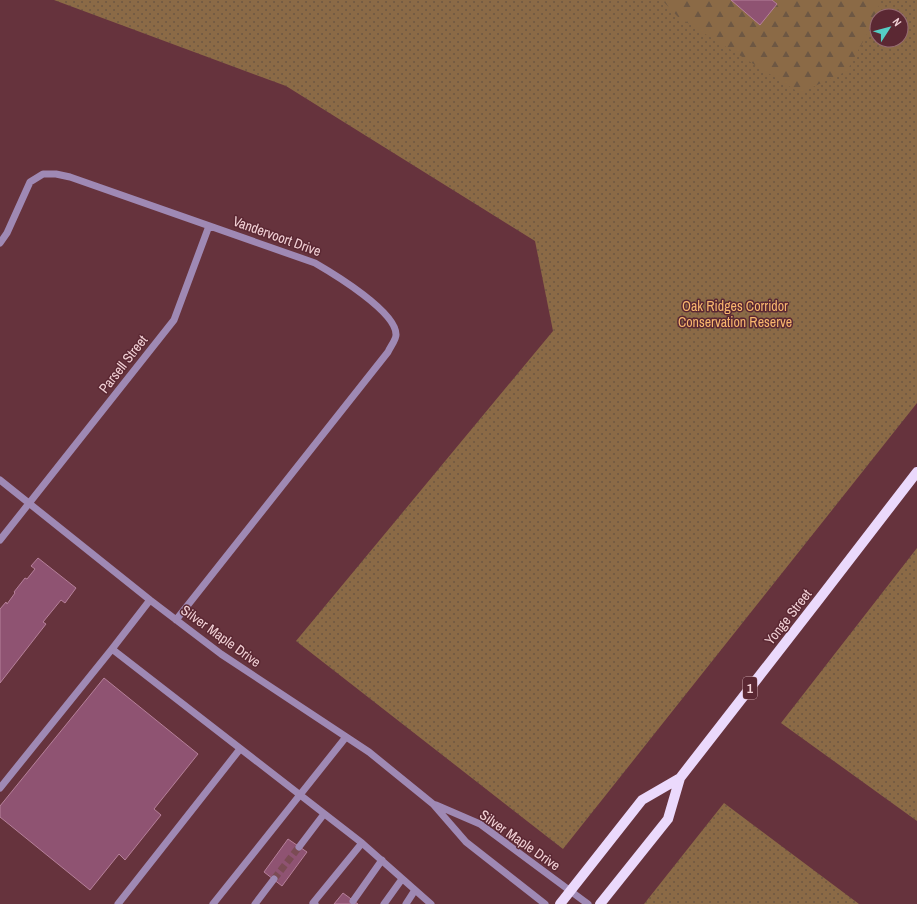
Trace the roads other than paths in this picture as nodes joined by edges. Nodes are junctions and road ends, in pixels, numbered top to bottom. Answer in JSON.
{"nodes":[{"id":1,"x":209,"y":226,"type":"junction"},
{"id":2,"x":0,"y":243,"type":"edge"},
{"id":3,"x":917,"y":472,"type":"edge"},
{"id":4,"x":0,"y":480,"type":"edge"},
{"id":5,"x":29,"y":503,"type":"junction"},
{"id":6,"x":0,"y":540,"type":"edge"},
{"id":7,"x":150,"y":600,"type":"junction"},
{"id":8,"x":176,"y":620,"type":"junction"},
{"id":9,"x":112,"y":649,"type":"junction"},
{"id":10,"x":346,"y":737,"type":"junction"},
{"id":11,"x":240,"y":749,"type":"junction"},
{"id":12,"x":680,"y":778,"type":"junction"},
{"id":13,"x":0,"y":788,"type":"edge"},
{"id":14,"x":300,"y":796,"type":"junction"},
{"id":15,"x":433,"y":804,"type":"junction"},
{"id":16,"x":324,"y":814,"type":"junction"},
{"id":17,"x":362,"y":843,"type":"junction"},
{"id":18,"x":299,"y":847,"type":"tunnel mouth"},
{"id":19,"x":382,"y":860,"type":"junction"},
{"id":20,"x":274,"y":879,"type":"tunnel mouth"},
{"id":21,"x":402,"y":879,"type":"junction"},
{"id":22,"x":416,"y":890,"type":"junction"},
{"id":23,"x":570,"y":891,"type":"junction"},
{"id":24,"x":353,"y":901,"type":"dead end"},
{"id":25,"x":118,"y":904,"type":"edge"},
{"id":26,"x":214,"y":904,"type":"edge"},
{"id":27,"x":255,"y":904,"type":"edge"},
{"id":28,"x":313,"y":904,"type":"edge"},
{"id":29,"x":384,"y":904,"type":"edge"},
{"id":30,"x":406,"y":904,"type":"edge"},
{"id":31,"x":431,"y":904,"type":"edge"},
{"id":32,"x":545,"y":904,"type":"edge"},
{"id":33,"x":560,"y":904,"type":"edge"},
{"id":34,"x":588,"y":904,"type":"edge"},
{"id":35,"x":600,"y":904,"type":"edge"}],
"edges":[{"from":1,"to":2,"type":"street","name":"Vandervoort Drive"},
{"from":1,"to":5,"type":"street","name":"Parsell Street"},
{"from":1,"to":8,"type":"street","name":"Vandervoort Drive"},
{"from":3,"to":12,"type":"main road","name":"Yonge Street","number":"1"},
{"from":4,"to":5,"type":"street","name":"Silver Maple Drive"},
{"from":5,"to":6,"type":"street","name":"Parsell Street"},
{"from":5,"to":7,"type":"street","name":"Silver Maple Drive"},
{"from":7,"to":8,"type":"street","name":"Silver Maple Drive"},
{"from":7,"to":9,"type":"street"},
{"from":8,"to":10,"type":"street","name":"Silver Maple Drive"},
{"from":9,"to":11,"type":"street"},
{"from":9,"to":13,"type":"street"},
{"from":10,"to":14,"type":"street"},
{"from":10,"to":15,"type":"street","name":"Silver Maple Drive"},
{"from":11,"to":14,"type":"street"},
{"from":11,"to":25,"type":"street"},
{"from":12,"to":23,"type":"main road","name":"Yonge Street","number":"1"},
{"from":12,"to":35,"type":"main road","name":"Yonge Street","number":"1"},
{"from":14,"to":16,"type":"street"},
{"from":14,"to":26,"type":"street"},
{"from":15,"to":23,"type":"street","name":"Silver Maple Drive"},
{"from":15,"to":32,"type":"street","name":"Silver Maple Drive"},
{"from":16,"to":17,"type":"street"},
{"from":16,"to":18,"type":"street"},
{"from":17,"to":19,"type":"street"},
{"from":17,"to":28,"type":"street"},
{"from":19,"to":21,"type":"street"},
{"from":19,"to":24,"type":"street"},
{"from":20,"to":27,"type":"street"},
{"from":21,"to":22,"type":"street"},
{"from":21,"to":29,"type":"street"},
{"from":22,"to":30,"type":"street"},
{"from":22,"to":31,"type":"street"},
{"from":23,"to":33,"type":"main road","name":"Yonge Street","number":"1"},
{"from":23,"to":34,"type":"street","name":"Silver Maple Drive"}]}
